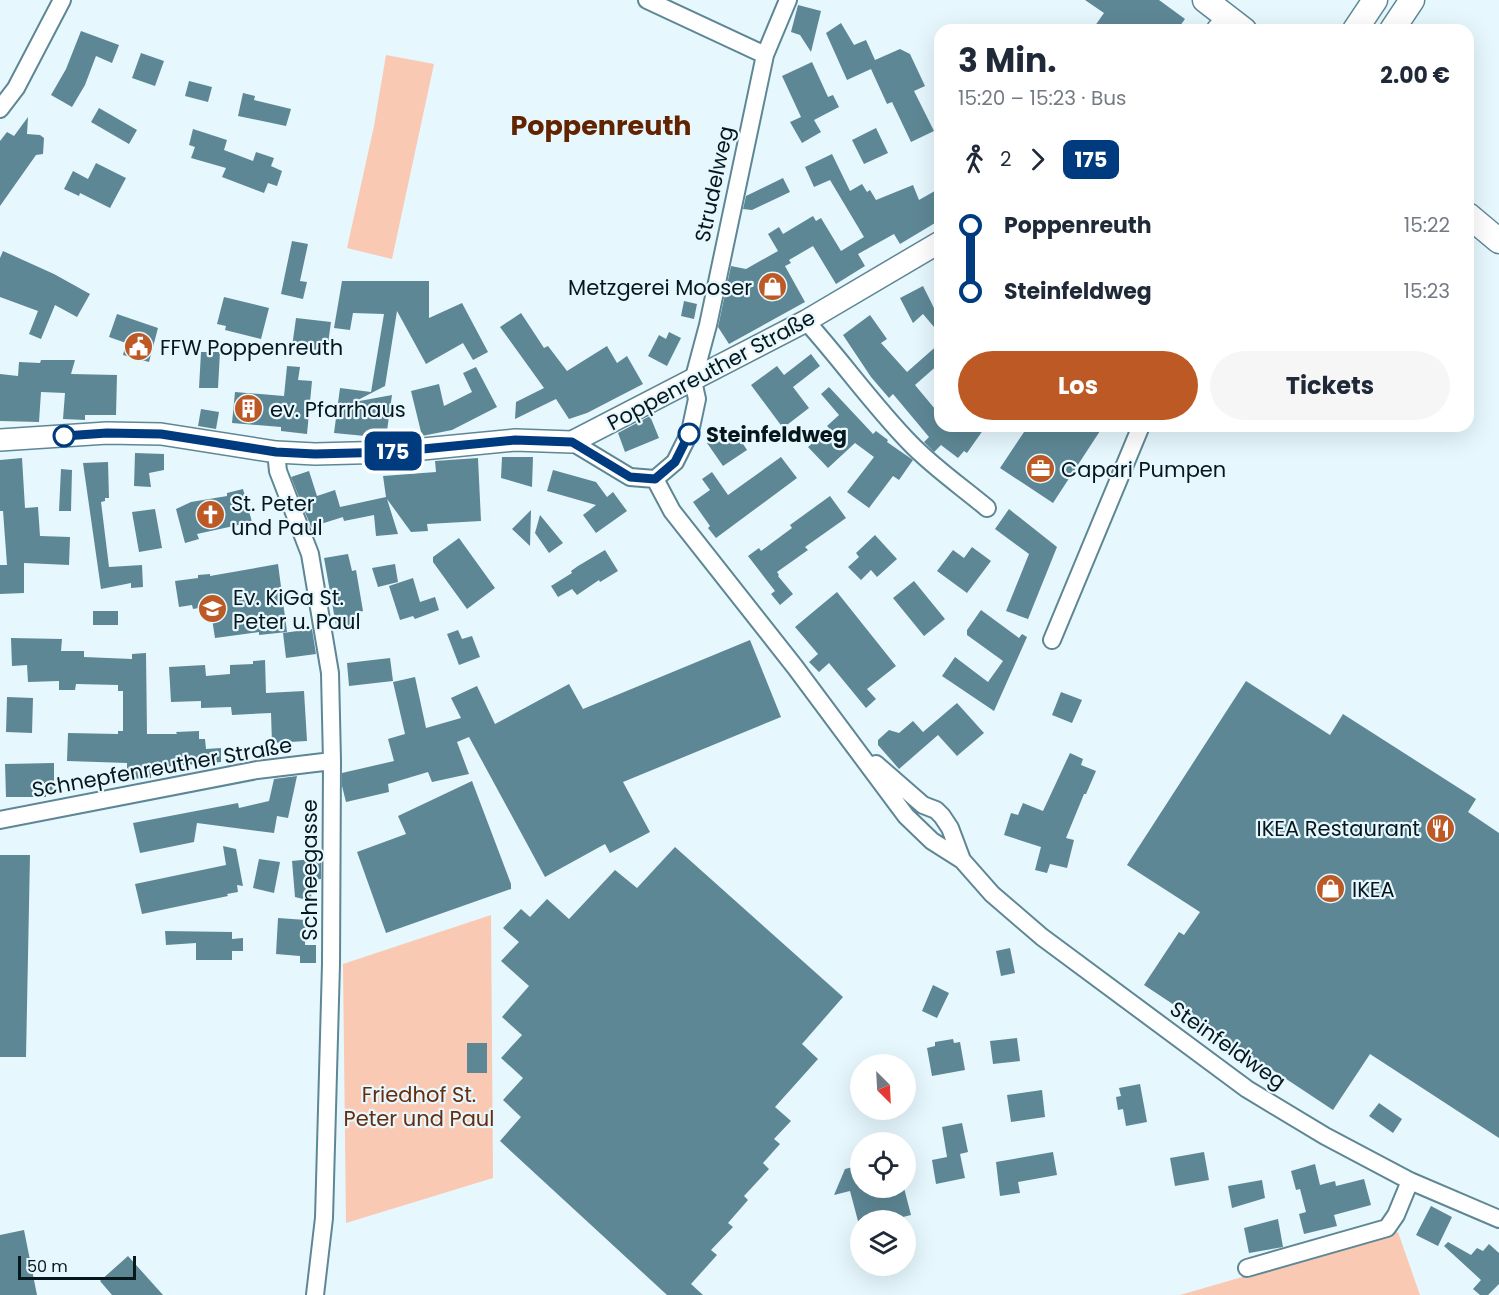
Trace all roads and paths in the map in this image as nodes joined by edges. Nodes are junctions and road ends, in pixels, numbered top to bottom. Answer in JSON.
{"nodes":[{"id":1,"x":62,"y":0,"type":"edge"},
{"id":2,"x":647,"y":0,"type":"edge"},
{"id":3,"x":788,"y":0,"type":"edge"},
{"id":4,"x":1205,"y":0,"type":"edge"},
{"id":5,"x":1375,"y":0,"type":"edge"},
{"id":6,"x":1412,"y":0,"type":"edge"},
{"id":7,"x":1228,"y":24,"type":"edge"},
{"id":8,"x":1359,"y":24,"type":"edge"},
{"id":9,"x":1396,"y":24,"type":"edge"},
{"id":10,"x":765,"y":55,"type":"junction"},
{"id":11,"x":0,"y":109,"type":"edge"},
{"id":12,"x":1474,"y":220,"type":"edge"},
{"id":13,"x":1499,"y":241,"type":"edge"},
{"id":14,"x":934,"y":246,"type":"edge"},
{"id":15,"x":806,"y":321,"type":"junction"},
{"id":16,"x":693,"y":381,"type":"junction"},
{"id":17,"x":1139,"y":432,"type":"edge"},
{"id":18,"x":0,"y":440,"type":"edge"},
{"id":19,"x":572,"y":442,"type":"junction"},
{"id":20,"x":276,"y":452,"type":"junction"},
{"id":21,"x":655,"y":479,"type":"junction"},
{"id":22,"x":987,"y":508,"type":"dead end"},
{"id":23,"x":1055,"y":633,"type":"dead end"},
{"id":24,"x":864,"y":758,"type":"junction"},
{"id":25,"x":332,"y":761,"type":"junction"},
{"id":26,"x":0,"y":820,"type":"edge"},
{"id":27,"x":962,"y":860,"type":"junction"},
{"id":28,"x":1410,"y":1181,"type":"junction"},
{"id":29,"x":1499,"y":1219,"type":"edge"},
{"id":30,"x":1247,"y":1268,"type":"dead end"},
{"id":31,"x":315,"y":1295,"type":"edge"}],
"edges":[{"from":1,"to":11,"type":"street"},
{"from":2,"to":10,"type":"street"},
{"from":3,"to":10,"type":"street","name":"Strudelweg"},
{"from":4,"to":7,"type":"main road"},
{"from":5,"to":8,"type":"main road"},
{"from":6,"to":9,"type":"main road"},
{"from":10,"to":16,"type":"street","name":"Strudelweg"},
{"from":12,"to":13,"type":"main road"},
{"from":14,"to":15,"type":"street","name":"Poppenreuther Straße"},
{"from":15,"to":16,"type":"street","name":"Poppenreuther Straße"},
{"from":15,"to":22,"type":"street"},
{"from":16,"to":19,"type":"street","name":"Poppenreuther Straße"},
{"from":16,"to":21,"type":"street"},
{"from":17,"to":23,"type":"street"},
{"from":18,"to":20,"type":"street","name":"Poppenreuther Straße"},
{"from":19,"to":20,"type":"street","name":"Poppenreuther Straße"},
{"from":19,"to":21,"type":"street"},
{"from":20,"to":25,"type":"street","name":"Schneegasse"},
{"from":21,"to":24,"type":"street","name":"Steinfeldweg"},
{"from":24,"to":27,"type":"street","name":"Steinfeldweg"},
{"from":24,"to":27,"type":"street","name":"Steinfeldweg"},
{"from":25,"to":26,"type":"street","name":"Schnepfenreuther Straße"},
{"from":25,"to":31,"type":"street","name":"Schneegasse"},
{"from":27,"to":28,"type":"street","name":"Steinfeldweg"},
{"from":28,"to":29,"type":"street","name":"Steinfeldweg"},
{"from":28,"to":30,"type":"street"}]}
